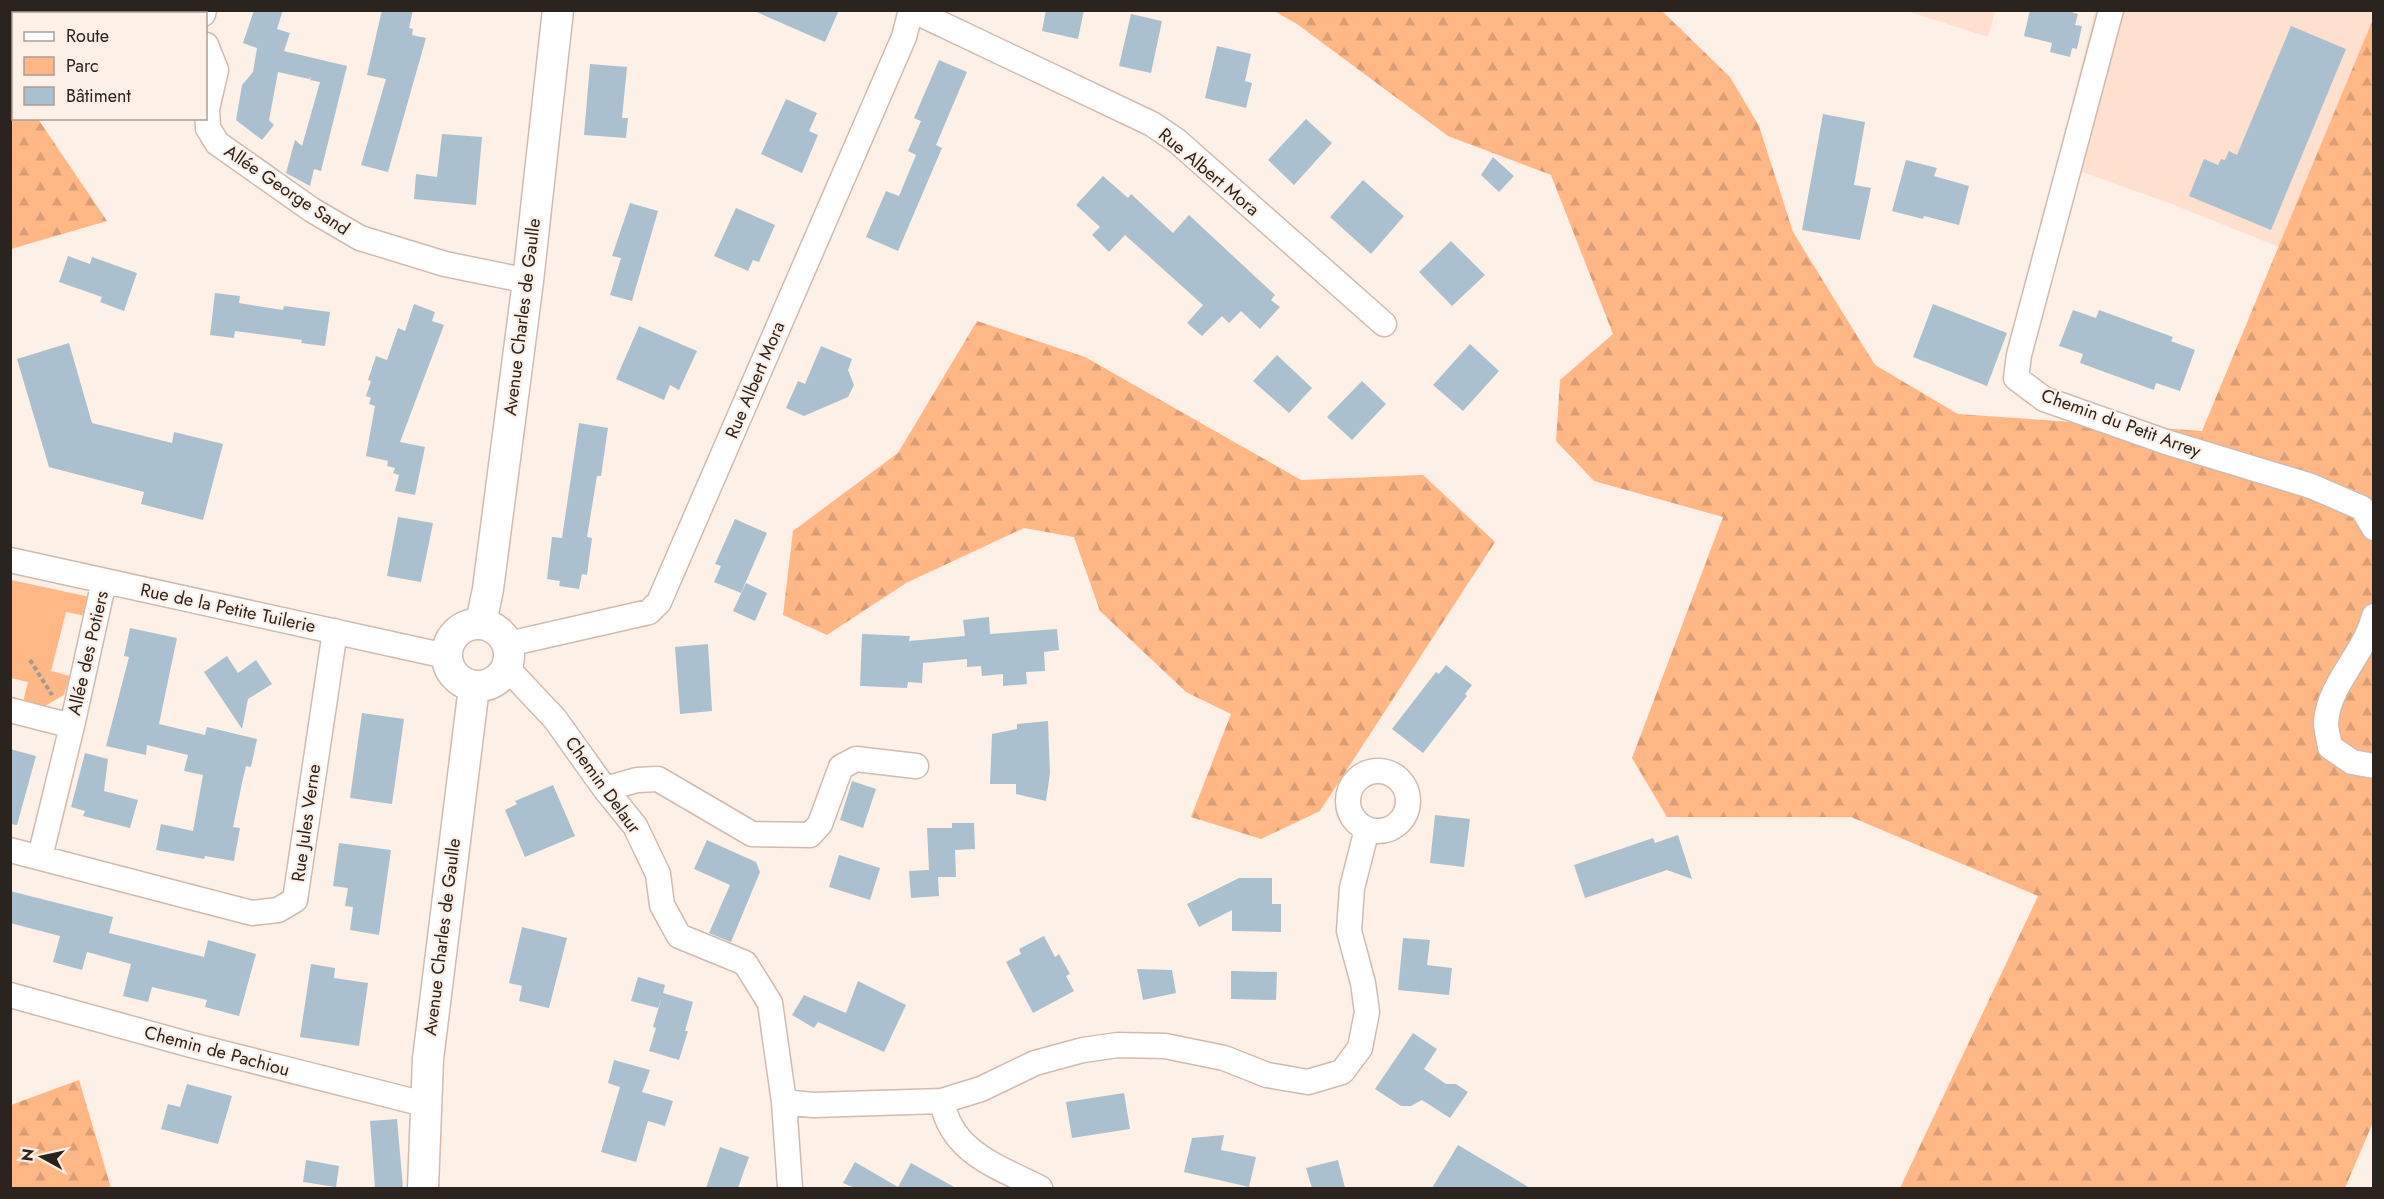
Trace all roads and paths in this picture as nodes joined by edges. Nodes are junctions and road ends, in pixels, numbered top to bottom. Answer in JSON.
{"nodes":[{"id":1,"x":558,"y":10,"type":"edge"},
{"id":2,"x":912,"y":10,"type":"edge"},
{"id":3,"x":2111,"y":10,"type":"edge"},
{"id":4,"x":207,"y":48,"type":"edge"},
{"id":5,"x":207,"y":110,"type":"edge"},
{"id":6,"x":207,"y":110,"type":"edge"},
{"id":7,"x":528,"y":281,"type":"junction"},
{"id":8,"x":1384,"y":324,"type":"dead end"},
{"id":9,"x":2373,"y":528,"type":"edge"},
{"id":10,"x":10,"y":560,"type":"edge"},
{"id":11,"x":104,"y":581,"type":"junction"},
{"id":12,"x":2373,"y":616,"type":"edge"},
{"id":13,"x":481,"y":623,"type":"junction"},
{"id":14,"x":334,"y":631,"type":"junction"},
{"id":15,"x":446,"y":656,"type":"junction"},
{"id":16,"x":508,"y":656,"type":"junction"},
{"id":17,"x":474,"y":687,"type":"junction"},
{"id":18,"x":10,"y":710,"type":"edge"},
{"id":19,"x":72,"y":726,"type":"junction"},
{"id":20,"x":916,"y":766,"type":"dead end"},
{"id":21,"x":2373,"y":766,"type":"edge"},
{"id":22,"x":605,"y":789,"type":"junction"},
{"id":23,"x":1367,"y":830,"type":"dead end"},
{"id":24,"x":10,"y":850,"type":"edge"},
{"id":25,"x":40,"y":857,"type":"junction"},
{"id":26,"x":10,"y":994,"type":"edge"},
{"id":27,"x":942,"y":1101,"type":"junction"},
{"id":28,"x":784,"y":1102,"type":"junction"},
{"id":29,"x":424,"y":1104,"type":"junction"},
{"id":30,"x":423,"y":1188,"type":"edge"},
{"id":31,"x":790,"y":1188,"type":"edge"},
{"id":32,"x":1040,"y":1188,"type":"edge"}],
"edges":[{"from":1,"to":7,"type":"street","name":"Avenue Charles de Gaulle"},
{"from":2,"to":8,"type":"street","name":"Rue Albert Mora"},
{"from":2,"to":16,"type":"street","name":"Rue Albert Mora"},
{"from":3,"to":9,"type":"street","name":"Chemin du Petit Arrey"},
{"from":4,"to":5,"type":"street","name":"Allée George Sand"},
{"from":6,"to":7,"type":"street","name":"Allée George Sand"},
{"from":7,"to":13,"type":"street","name":"Avenue Charles de Gaulle"},
{"from":10,"to":11,"type":"street","name":"Rue de la Petite Tuilerie"},
{"from":11,"to":14,"type":"street","name":"Rue de la Petite Tuilerie"},
{"from":11,"to":19,"type":"street","name":"Allée des Potiers"},
{"from":12,"to":21,"type":"street"},
{"from":13,"to":15,"type":"street"},
{"from":13,"to":16,"type":"street"},
{"from":14,"to":15,"type":"street","name":"Rue de la Petite Tuilerie"},
{"from":14,"to":25,"type":"street","name":"Rue Jules Verne"},
{"from":15,"to":17,"type":"street"},
{"from":16,"to":17,"type":"street"},
{"from":16,"to":22,"type":"street","name":"Chemin Delaur"},
{"from":17,"to":29,"type":"street","name":"Avenue Charles de Gaulle"},
{"from":18,"to":19,"type":"street","name":"Allée des Potiers"},
{"from":19,"to":25,"type":"street","name":"Allée des Potiers"},
{"from":20,"to":22,"type":"street"},
{"from":22,"to":28,"type":"street","name":"Chemin Delaur"},
{"from":23,"to":27,"type":"street"},
{"from":24,"to":25,"type":"street","name":"Rue Jules Verne"},
{"from":26,"to":29,"type":"street","name":"Chemin de Pachiou"},
{"from":27,"to":28,"type":"street"},
{"from":27,"to":32,"type":"street"},
{"from":28,"to":31,"type":"street","name":"Chemin Delaur"},
{"from":29,"to":30,"type":"street","name":"Avenue Charles de Gaulle"}]}
